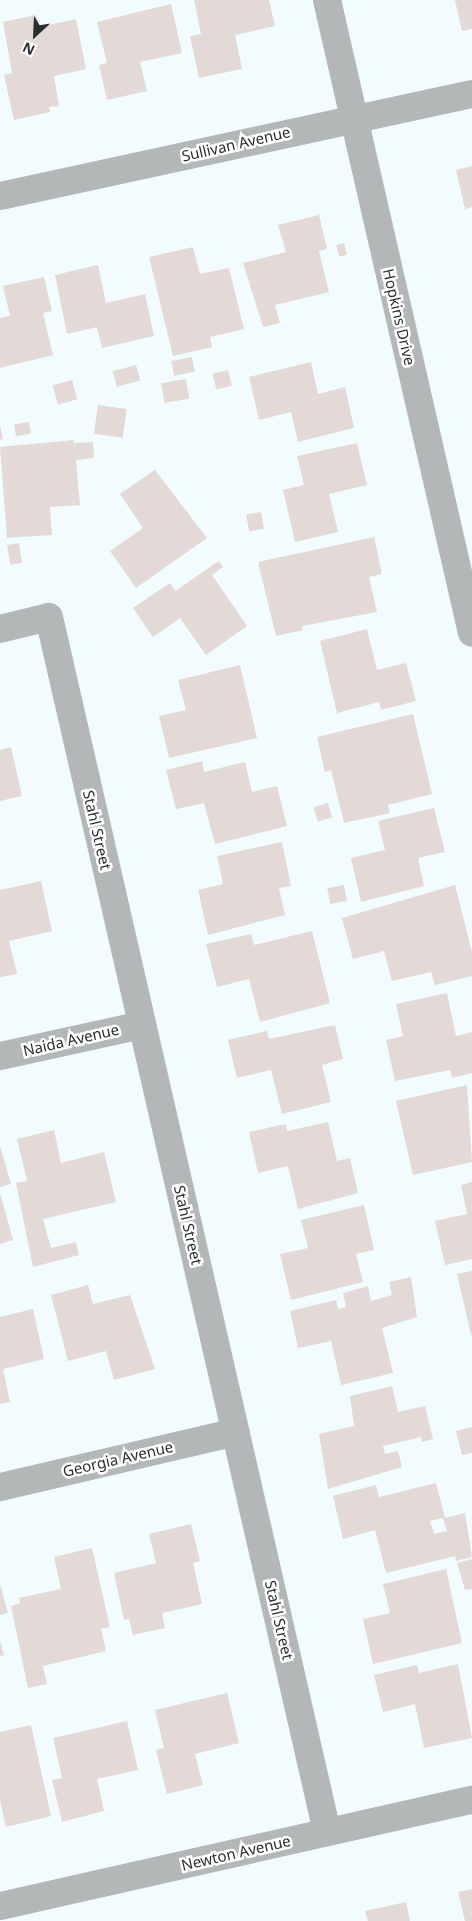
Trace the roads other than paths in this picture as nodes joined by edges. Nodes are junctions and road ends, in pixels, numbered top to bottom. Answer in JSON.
{"nodes":[{"id":1,"x":326,"y":0,"type":"edge"},
{"id":2,"x":472,"y":94,"type":"edge"},
{"id":3,"x":353,"y":117,"type":"junction"},
{"id":4,"x":0,"y":196,"type":"edge"},
{"id":5,"x":0,"y":629,"type":"edge"},
{"id":6,"x":472,"y":633,"type":"edge"},
{"id":7,"x":142,"y":1024,"type":"junction"},
{"id":8,"x":0,"y":1056,"type":"edge"},
{"id":9,"x":236,"y":1432,"type":"junction"},
{"id":10,"x":0,"y":1487,"type":"edge"},
{"id":11,"x":472,"y":1800,"type":"edge"},
{"id":12,"x":327,"y":1832,"type":"junction"},
{"id":13,"x":0,"y":1906,"type":"edge"}],
"edges":[{"from":1,"to":3,"type":"street","name":"Hopkins Drive"},
{"from":2,"to":3,"type":"street","name":"Sullivan Avenue"},
{"from":3,"to":4,"type":"street","name":"Sullivan Avenue"},
{"from":3,"to":6,"type":"street","name":"Hopkins Drive"},
{"from":5,"to":7,"type":"street","name":"Stahl Street"},
{"from":7,"to":8,"type":"street","name":"Naida Avenue"},
{"from":7,"to":9,"type":"street","name":"Stahl Street"},
{"from":9,"to":10,"type":"street","name":"Georgia Avenue"},
{"from":9,"to":12,"type":"street","name":"Stahl Street"},
{"from":11,"to":12,"type":"street","name":"Newton Avenue"},
{"from":12,"to":13,"type":"street","name":"Newton Avenue"}]}
